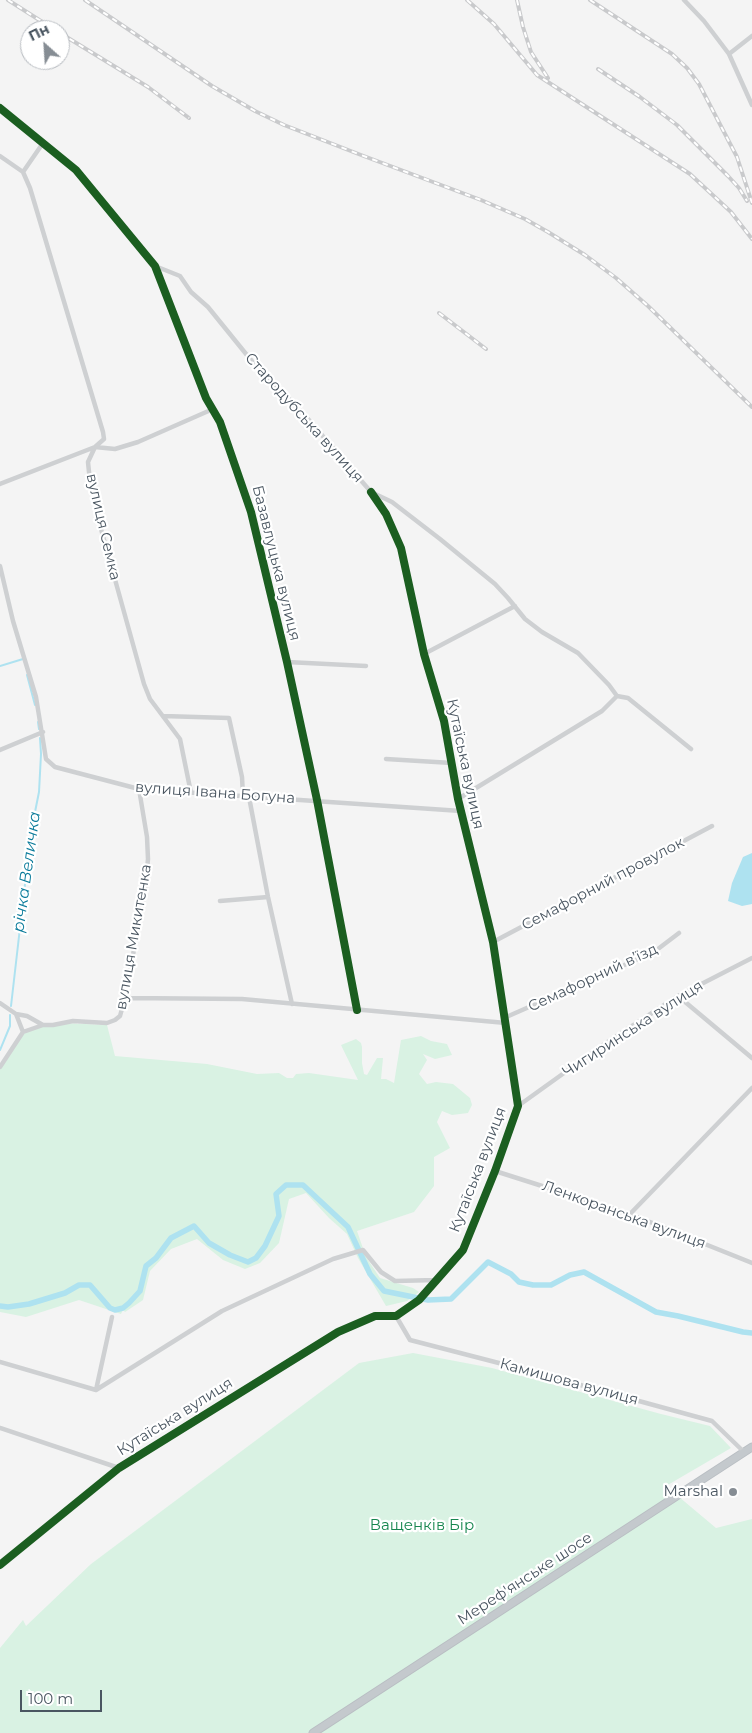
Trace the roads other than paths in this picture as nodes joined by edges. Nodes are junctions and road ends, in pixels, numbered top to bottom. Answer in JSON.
{"nodes":[{"id":1,"x":684,"y":0,"type":"edge"},
{"id":2,"x":752,"y":36,"type":"edge"},
{"id":3,"x":729,"y":54,"type":"junction"},
{"id":4,"x":752,"y":105,"type":"edge"},
{"id":5,"x":0,"y":108,"type":"edge"},
{"id":6,"x":43,"y":143,"type":"junction"},
{"id":7,"x":0,"y":156,"type":"edge"},
{"id":8,"x":23,"y":172,"type":"junction"},
{"id":9,"x":156,"y":266,"type":"junction"},
{"id":10,"x":213,"y":409,"type":"junction"},
{"id":11,"x":94,"y":448,"type":"junction"},
{"id":12,"x":0,"y":484,"type":"edge"},
{"id":13,"x":371,"y":492,"type":"junction"},
{"id":14,"x":0,"y":566,"type":"edge"},
{"id":15,"x":515,"y":606,"type":"junction"},
{"id":16,"x":424,"y":654,"type":"junction"},
{"id":17,"x":287,"y":662,"type":"junction"},
{"id":18,"x":366,"y":666,"type":"dead end"},
{"id":19,"x":617,"y":696,"type":"junction"},
{"id":20,"x":163,"y":716,"type":"junction"},
{"id":21,"x":43,"y":732,"type":"junction"},
{"id":22,"x":691,"y":749,"type":"dead end"},
{"id":23,"x":0,"y":750,"type":"edge"},
{"id":24,"x":386,"y":759,"type":"dead end"},
{"id":25,"x":452,"y":763,"type":"junction"},
{"id":26,"x":139,"y":789,"type":"junction"},
{"id":27,"x":190,"y":792,"type":"junction"},
{"id":28,"x":244,"y":796,"type":"junction"},
{"id":29,"x":249,"y":797,"type":"junction"},
{"id":30,"x":458,"y":799,"type":"junction"},
{"id":31,"x":317,"y":800,"type":"junction"},
{"id":32,"x":461,"y":811,"type":"junction"},
{"id":33,"x":712,"y":826,"type":"dead end"},
{"id":34,"x":268,"y":897,"type":"junction"},
{"id":35,"x":220,"y":902,"type":"dead end"},
{"id":36,"x":679,"y":934,"type":"dead end"},
{"id":37,"x":493,"y":942,"type":"junction"},
{"id":38,"x":752,"y":958,"type":"edge"},
{"id":39,"x":678,"y":996,"type":"junction"},
{"id":40,"x":125,"y":998,"type":"junction"},
{"id":41,"x":0,"y":1003,"type":"edge"},
{"id":42,"x":292,"y":1004,"type":"junction"},
{"id":43,"x":357,"y":1010,"type":"junction"},
{"id":44,"x":16,"y":1014,"type":"junction"},
{"id":45,"x":505,"y":1020,"type":"junction"},
{"id":46,"x":43,"y":1025,"type":"junction"},
{"id":47,"x":23,"y":1032,"type":"junction"},
{"id":48,"x":752,"y":1058,"type":"edge"},
{"id":49,"x":0,"y":1067,"type":"edge"},
{"id":50,"x":752,"y":1088,"type":"edge"},
{"id":51,"x":518,"y":1106,"type":"junction"},
{"id":52,"x":495,"y":1171,"type":"junction"},
{"id":53,"x":630,"y":1214,"type":"junction"},
{"id":54,"x":752,"y":1263,"type":"edge"},
{"id":55,"x":436,"y":1280,"type":"junction"},
{"id":56,"x":396,"y":1316,"type":"junction"},
{"id":57,"x":112,"y":1317,"type":"dead end"},
{"id":58,"x":0,"y":1362,"type":"edge"},
{"id":59,"x":96,"y":1390,"type":"junction"},
{"id":60,"x":0,"y":1428,"type":"edge"},
{"id":61,"x":752,"y":1447,"type":"edge"},
{"id":62,"x":744,"y":1452,"type":"junction"},
{"id":63,"x":119,"y":1468,"type":"junction"},
{"id":64,"x":0,"y":1565,"type":"edge"},
{"id":65,"x":313,"y":1733,"type":"edge"}],
"edges":[{"from":1,"to":3,"type":"street"},
{"from":2,"to":3,"type":"street"},
{"from":3,"to":4,"type":"street"},
{"from":5,"to":6,"type":"street","name":"Базавлуцька вулиця"},
{"from":6,"to":8,"type":"street"},
{"from":6,"to":9,"type":"street","name":"Базавлуцька вулиця"},
{"from":7,"to":8,"type":"street"},
{"from":8,"to":11,"type":"street","name":"вулиця Семка"},
{"from":9,"to":10,"type":"street","name":"Базавлуцька вулиця"},
{"from":9,"to":13,"type":"street","name":"Стародубська вулиця"},
{"from":10,"to":11,"type":"street"},
{"from":10,"to":17,"type":"street","name":"Базавлуцька вулиця"},
{"from":11,"to":12,"type":"street"},
{"from":11,"to":20,"type":"street","name":"вулиця Семка"},
{"from":13,"to":15,"type":"street","name":"Стародубська вулиця"},
{"from":13,"to":16,"type":"street","name":"Кутаїська вулиця"},
{"from":14,"to":21,"type":"street","name":"вулиця Івана Богуна"},
{"from":15,"to":16,"type":"street"},
{"from":15,"to":19,"type":"street","name":"Стародубська вулиця"},
{"from":16,"to":25,"type":"street","name":"Кутаїська вулиця"},
{"from":17,"to":18,"type":"street"},
{"from":17,"to":31,"type":"street","name":"Базавлуцька вулиця"},
{"from":19,"to":22,"type":"street","name":"Стародубська вулиця"},
{"from":19,"to":30,"type":"street"},
{"from":20,"to":27,"type":"street","name":"вулиця Семка"},
{"from":20,"to":28,"type":"street"},
{"from":21,"to":23,"type":"street"},
{"from":21,"to":26,"type":"street","name":"вулиця Івана Богуна"},
{"from":24,"to":25,"type":"street"},
{"from":25,"to":30,"type":"street","name":"Кутаїська вулиця"},
{"from":26,"to":27,"type":"street","name":"вулиця Івана Богуна"},
{"from":26,"to":40,"type":"street","name":"вулиця Микитенка"},
{"from":27,"to":28,"type":"street","name":"вулиця Івана Богуна"},
{"from":28,"to":29,"type":"street","name":"вулиця Івана Богуна"},
{"from":29,"to":31,"type":"street","name":"вулиця Івана Богуна"},
{"from":29,"to":34,"type":"street"},
{"from":30,"to":32,"type":"street","name":"Кутаїська вулиця"},
{"from":31,"to":32,"type":"street","name":"вулиця Івана Богуна"},
{"from":31,"to":43,"type":"street","name":"Базавлуцька вулиця"},
{"from":32,"to":37,"type":"street","name":"Кутаїська вулиця"},
{"from":33,"to":37,"type":"street","name":"Семафорний провулок"},
{"from":34,"to":35,"type":"street"},
{"from":34,"to":42,"type":"street"},
{"from":36,"to":45,"type":"street","name":"Семафорний в’їзд"},
{"from":37,"to":45,"type":"street","name":"Кутаїська вулиця"},
{"from":38,"to":39,"type":"street","name":"Чигиринська вулиця"},
{"from":39,"to":48,"type":"street"},
{"from":39,"to":51,"type":"street","name":"Чигиринська вулиця"},
{"from":40,"to":42,"type":"street"},
{"from":40,"to":46,"type":"street","name":"вулиця Микитенка"},
{"from":41,"to":44,"type":"street"},
{"from":42,"to":43,"type":"street"},
{"from":43,"to":45,"type":"street"},
{"from":44,"to":46,"type":"street"},
{"from":44,"to":47,"type":"street"},
{"from":45,"to":51,"type":"street","name":"Кутаїська вулиця"},
{"from":46,"to":47,"type":"street","name":"вулиця Микитенка"},
{"from":47,"to":49,"type":"street"},
{"from":50,"to":53,"type":"street"},
{"from":51,"to":52,"type":"street","name":"Кутаїська вулиця"},
{"from":52,"to":53,"type":"street","name":"Ленкоранська вулиця"},
{"from":52,"to":55,"type":"street","name":"Кутаїська вулиця"},
{"from":53,"to":54,"type":"street","name":"Ленкоранська вулиця"},
{"from":55,"to":56,"type":"street","name":"Кутаїська вулиця"},
{"from":55,"to":59,"type":"street"},
{"from":56,"to":62,"type":"street","name":"Камишова вулиця"},
{"from":56,"to":63,"type":"street","name":"Кутаїська вулиця"},
{"from":57,"to":59,"type":"street"},
{"from":58,"to":59,"type":"street"},
{"from":60,"to":63,"type":"street"},
{"from":61,"to":62,"type":"highway","name":"Мереф'янське шосе"},
{"from":62,"to":65,"type":"highway","name":"Мереф'янське шосе"},
{"from":63,"to":64,"type":"street","name":"Кутаїська вулиця"}]}
